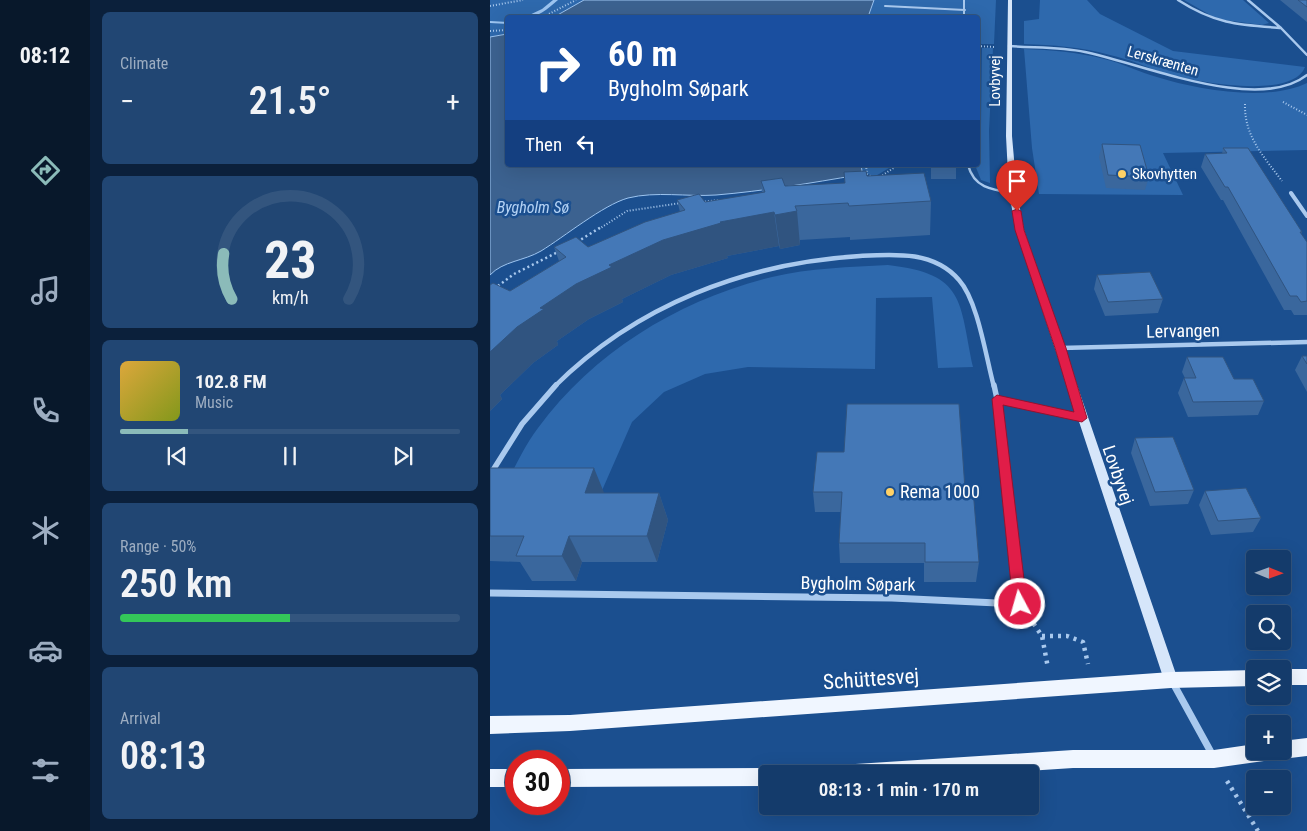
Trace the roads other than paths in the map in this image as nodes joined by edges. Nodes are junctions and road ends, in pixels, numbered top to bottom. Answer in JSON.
{"nodes":[{"id":1,"x":964,"y":0,"type":"edge"},
{"id":2,"x":1010,"y":0,"type":"edge"},
{"id":3,"x":1178,"y":0,"type":"edge"},
{"id":4,"x":1248,"y":0,"type":"edge"},
{"id":5,"x":885,"y":6,"type":"dead end"},
{"id":6,"x":965,"y":10,"type":"junction"},
{"id":7,"x":964,"y":15,"type":"edge"},
{"id":8,"x":1281,"y":28,"type":"junction"},
{"id":9,"x":1010,"y":46,"type":"junction"},
{"id":10,"x":1307,"y":55,"type":"edge"},
{"id":11,"x":1307,"y":75,"type":"edge"},
{"id":12,"x":969,"y":167,"type":"edge"},
{"id":13,"x":1013,"y":193,"type":"junction"},
{"id":14,"x":1291,"y":193,"type":"road end"},
{"id":15,"x":1307,"y":216,"type":"edge"},
{"id":16,"x":1307,"y":342,"type":"edge"},
{"id":17,"x":1061,"y":348,"type":"junction"},
{"id":18,"x":997,"y":399,"type":"junction"},
{"id":19,"x":1082,"y":418,"type":"junction"},
{"id":20,"x":490,"y":475,"type":"edge"},
{"id":21,"x":490,"y":594,"type":"edge"},
{"id":22,"x":1307,"y":676,"type":"edge"},
{"id":23,"x":1291,"y":677,"type":"edge"},
{"id":24,"x":1246,"y":678,"type":"edge"},
{"id":25,"x":1171,"y":680,"type":"junction"},
{"id":26,"x":490,"y":725,"type":"edge"},
{"id":27,"x":1307,"y":746,"type":"edge"},
{"id":28,"x":1291,"y":749,"type":"edge"},
{"id":29,"x":1246,"y":755,"type":"edge"},
{"id":30,"x":1214,"y":759,"type":"junction"},
{"id":31,"x":980,"y":765,"type":"edge"},
{"id":32,"x":759,"y":777,"type":"edge"},
{"id":33,"x":490,"y":778,"type":"edge"},
{"id":34,"x":505,"y":778,"type":"edge"},
{"id":35,"x":570,"y":778,"type":"edge"}],
"edges":[{"from":1,"to":6,"type":"lane"},
{"from":2,"to":9,"type":"street","name":"Lovbyvej"},
{"from":3,"to":8,"type":"street"},
{"from":4,"to":8,"type":"street"},
{"from":5,"to":6,"type":"lane"},
{"from":6,"to":7,"type":"lane"},
{"from":8,"to":10,"type":"street"},
{"from":9,"to":11,"type":"street","name":"Lerskrænten"},
{"from":9,"to":13,"type":"street","name":"Lovbyvej"},
{"from":12,"to":13,"type":"lane"},
{"from":13,"to":17,"type":"street","name":"Lovbyvej"},
{"from":14,"to":15,"type":"street"},
{"from":16,"to":17,"type":"street","name":"Lervangen"},
{"from":17,"to":19,"type":"street","name":"Lovbyvej"},
{"from":18,"to":19,"type":"street"},
{"from":18,"to":20,"type":"street"},
{"from":18,"to":21,"type":"street","name":"Bygholm Søpark"},
{"from":19,"to":25,"type":"street","name":"Lovbyvej"},
{"from":22,"to":23,"type":"main road"},
{"from":24,"to":25,"type":"main road","name":"Schüttesvej"},
{"from":25,"to":26,"type":"main road","name":"Schüttesvej"},
{"from":25,"to":30,"type":"street","name":"Lovbyvej"},
{"from":27,"to":28,"type":"main road"},
{"from":29,"to":30,"type":"main road"},
{"from":30,"to":31,"type":"main road"},
{"from":32,"to":35,"type":"main road"},
{"from":33,"to":34,"type":"main road"}]}
